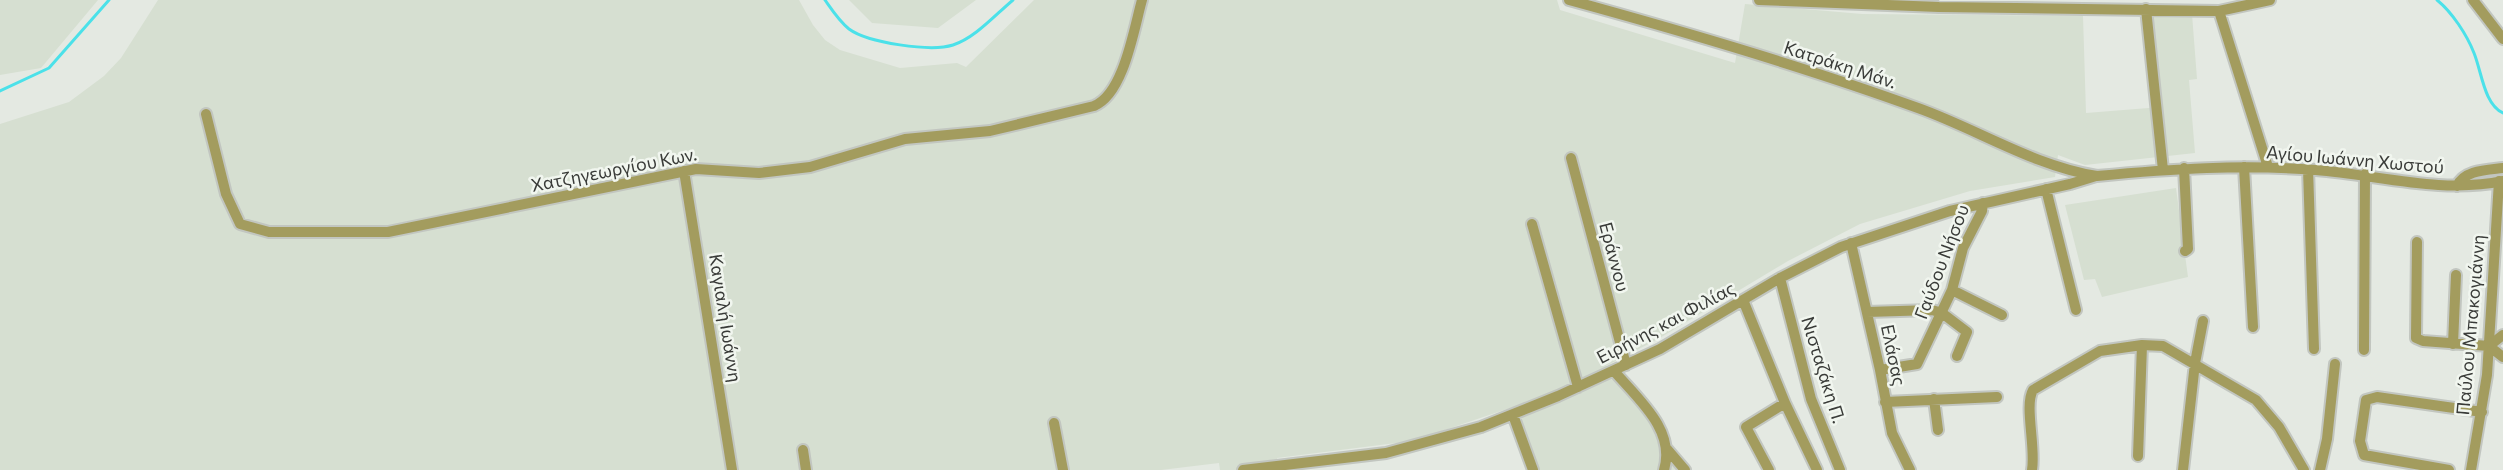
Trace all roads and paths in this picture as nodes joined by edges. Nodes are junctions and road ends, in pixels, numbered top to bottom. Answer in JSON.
{"nodes":[{"id":1,"x":1142,"y":0,"type":"edge"},
{"id":2,"x":1569,"y":0,"type":"edge"},
{"id":3,"x":1759,"y":0,"type":"edge"},
{"id":4,"x":2270,"y":0,"type":"edge"},
{"id":5,"x":2473,"y":0,"type":"edge"},
{"id":6,"x":1939,"y":4,"type":"edge"},
{"id":7,"x":2190,"y":4,"type":"edge"},
{"id":8,"x":2222,"y":7,"type":"edge"},
{"id":9,"x":2146,"y":9,"type":"junction"},
{"id":10,"x":2503,"y":39,"type":"edge"},
{"id":11,"x":206,"y":114,"type":"dead end"},
{"id":12,"x":1571,"y":158,"type":"dead end"},
{"id":13,"x":2244,"y":167,"type":"junction"},
{"id":14,"x":2268,"y":167,"type":"junction"},
{"id":15,"x":2184,"y":168,"type":"junction"},
{"id":16,"x":2503,"y":168,"type":"edge"},
{"id":17,"x":2308,"y":169,"type":"junction"},
{"id":18,"x":2163,"y":170,"type":"junction"},
{"id":19,"x":684,"y":171,"type":"junction"},
{"id":20,"x":2365,"y":174,"type":"junction"},
{"id":21,"x":2097,"y":176,"type":"junction"},
{"id":22,"x":2501,"y":181,"type":"edge"},
{"id":23,"x":2457,"y":186,"type":"junction"},
{"id":24,"x":2046,"y":189,"type":"junction"},
{"id":25,"x":1983,"y":203,"type":"junction"},
{"id":26,"x":1532,"y":224,"type":"dead end"},
{"id":27,"x":2417,"y":242,"type":"dead end"},
{"id":28,"x":1851,"y":243,"type":"junction"},
{"id":29,"x":2185,"y":251,"type":"dead end"},
{"id":30,"x":2499,"y":259,"type":"edge"},
{"id":31,"x":2456,"y":275,"type":"dead end"},
{"id":32,"x":1780,"y":278,"type":"junction"},
{"id":33,"x":1952,"y":290,"type":"junction"},
{"id":34,"x":1743,"y":300,"type":"junction"},
{"id":35,"x":2076,"y":310,"type":"dead end"},
{"id":36,"x":1867,"y":312,"type":"junction"},
{"id":37,"x":1942,"y":313,"type":"junction"},
{"id":38,"x":2002,"y":315,"type":"dead end"},
{"id":39,"x":2203,"y":321,"type":"dead end"},
{"id":40,"x":2253,"y":327,"type":"dead end"},
{"id":41,"x":2503,"y":336,"type":"edge"},
{"id":42,"x":2453,"y":344,"type":"junction"},
{"id":43,"x":2142,"y":345,"type":"junction"},
{"id":44,"x":2489,"y":346,"type":"junction"},
{"id":45,"x":2314,"y":349,"type":"dead end"},
{"id":46,"x":2364,"y":350,"type":"dead end"},
{"id":47,"x":1957,"y":356,"type":"dead end"},
{"id":48,"x":2503,"y":357,"type":"edge"},
{"id":49,"x":2195,"y":363,"type":"junction"},
{"id":50,"x":2335,"y":364,"type":"dead end"},
{"id":51,"x":1626,"y":365,"type":"junction"},
{"id":52,"x":1881,"y":370,"type":"junction"},
{"id":53,"x":1614,"y":371,"type":"junction"},
{"id":54,"x":1578,"y":387,"type":"junction"},
{"id":55,"x":1997,"y":397,"type":"dead end"},
{"id":56,"x":1934,"y":399,"type":"junction"},
{"id":57,"x":1885,"y":402,"type":"junction"},
{"id":58,"x":1785,"y":403,"type":"junction"},
{"id":59,"x":2482,"y":412,"type":"junction"},
{"id":60,"x":1513,"y":415,"type":"junction"},
{"id":61,"x":1054,"y":423,"type":"dead end"},
{"id":62,"x":1938,"y":430,"type":"dead end"},
{"id":63,"x":1667,"y":449,"type":"junction"},
{"id":64,"x":803,"y":450,"type":"dead end"},
{"id":65,"x":2138,"y":456,"type":"dead end"},
{"id":66,"x":732,"y":470,"type":"edge"},
{"id":67,"x":806,"y":470,"type":"edge"},
{"id":68,"x":1063,"y":470,"type":"edge"},
{"id":69,"x":1243,"y":470,"type":"edge"},
{"id":70,"x":1533,"y":470,"type":"edge"},
{"id":71,"x":1664,"y":470,"type":"edge"},
{"id":72,"x":1685,"y":470,"type":"edge"},
{"id":73,"x":1769,"y":470,"type":"edge"},
{"id":74,"x":1817,"y":470,"type":"edge"},
{"id":75,"x":1840,"y":470,"type":"edge"},
{"id":76,"x":1910,"y":470,"type":"edge"},
{"id":77,"x":2032,"y":470,"type":"edge"},
{"id":78,"x":2183,"y":470,"type":"edge"},
{"id":79,"x":2304,"y":470,"type":"edge"},
{"id":80,"x":2320,"y":470,"type":"edge"},
{"id":81,"x":2449,"y":470,"type":"edge"},
{"id":82,"x":2471,"y":470,"type":"edge"}],
"edges":[{"from":1,"to":19,"type":"street","name":"Χατζηγεωργίου Κων."},
{"from":2,"to":21,"type":"street","name":"Κατράκη Μάν."},
{"from":3,"to":6,"type":"street"},
{"from":4,"to":8,"type":"street"},
{"from":5,"to":10,"type":"street"},
{"from":6,"to":9,"type":"street"},
{"from":7,"to":8,"type":"street"},
{"from":7,"to":9,"type":"street"},
{"from":8,"to":14,"type":"street"},
{"from":9,"to":18,"type":"street"},
{"from":11,"to":19,"type":"street","name":"Χατζηγεωργίου Κων."},
{"from":12,"to":51,"type":"street","name":"Εράννου"},
{"from":13,"to":14,"type":"street","name":"Αγίου Ιωάννη Χωστού"},
{"from":13,"to":15,"type":"street","name":"Αγίου Ιωάννη Χωστού"},
{"from":13,"to":40,"type":"street"},
{"from":14,"to":17,"type":"street","name":"Αγίου Ιωάννη Χωστού"},
{"from":15,"to":18,"type":"street","name":"Αγίου Ιωάννη Χωστού"},
{"from":15,"to":29,"type":"street"},
{"from":16,"to":23,"type":"street"},
{"from":17,"to":20,"type":"street","name":"Αγίου Ιωάννη Χωστού"},
{"from":17,"to":45,"type":"street"},
{"from":18,"to":21,"type":"street","name":"Αγίου Ιωάννη Χωστού"},
{"from":19,"to":66,"type":"street","name":"Καγιαλή Ιωάννη"},
{"from":20,"to":23,"type":"street","name":"Αγίου Ιωάννη Χωστού"},
{"from":20,"to":46,"type":"street"},
{"from":21,"to":24,"type":"street","name":"Ειρήνης και Φιλίας"},
{"from":22,"to":23,"type":"street","name":"Αγίου Ιωάννη Χωστού"},
{"from":22,"to":30,"type":"street","name":"Παύλου Μπακογιάννη"},
{"from":24,"to":25,"type":"street","name":"Ειρήνης και Φιλίας"},
{"from":24,"to":35,"type":"street"},
{"from":25,"to":28,"type":"street","name":"Ειρήνης και Φιλίας"},
{"from":25,"to":33,"type":"street","name":"Γαύδου Νήσου"},
{"from":26,"to":54,"type":"street"},
{"from":27,"to":42,"type":"street"},
{"from":28,"to":32,"type":"street","name":"Ειρήνης και Φιλίας"},
{"from":28,"to":36,"type":"street","name":"Ελάσας"},
{"from":30,"to":44,"type":"street","name":"Παύλου Μπακογιάννη"},
{"from":31,"to":42,"type":"street"},
{"from":32,"to":34,"type":"street","name":"Ειρήνης και Φιλίας"},
{"from":32,"to":75,"type":"street","name":"Νισταζάκη Π."},
{"from":33,"to":37,"type":"street","name":"Γαύδου Νήσου"},
{"from":33,"to":38,"type":"street"},
{"from":34,"to":51,"type":"street","name":"Ειρήνης και Φιλίας"},
{"from":34,"to":58,"type":"street"},
{"from":36,"to":37,"type":"street"},
{"from":36,"to":52,"type":"street","name":"Ελάσας"},
{"from":37,"to":47,"type":"street"},
{"from":37,"to":52,"type":"street","name":"Γαύδου Νήσου"},
{"from":39,"to":49,"type":"street"},
{"from":41,"to":44,"type":"street"},
{"from":42,"to":44,"type":"street"},
{"from":43,"to":49,"type":"street"},
{"from":43,"to":65,"type":"street"},
{"from":43,"to":77,"type":"street"},
{"from":44,"to":48,"type":"street"},
{"from":44,"to":59,"type":"street","name":"Παύλου Μπακογιάννη"},
{"from":49,"to":78,"type":"street"},
{"from":49,"to":79,"type":"street"},
{"from":50,"to":80,"type":"street"},
{"from":51,"to":53,"type":"street","name":"Ειρήνης και Φιλίας"},
{"from":52,"to":57,"type":"street","name":"Ελάσας"},
{"from":53,"to":54,"type":"street","name":"Ειρήνης και Φιλίας"},
{"from":53,"to":63,"type":"street"},
{"from":54,"to":60,"type":"street","name":"Ειρήνης και Φιλίας"},
{"from":55,"to":56,"type":"street"},
{"from":56,"to":57,"type":"street"},
{"from":56,"to":62,"type":"street"},
{"from":57,"to":76,"type":"street","name":"Ελάσας"},
{"from":58,"to":73,"type":"street"},
{"from":58,"to":74,"type":"street"},
{"from":59,"to":81,"type":"street"},
{"from":59,"to":82,"type":"street","name":"Παύλου Μπακογιάννη"},
{"from":60,"to":69,"type":"street","name":"Ειρήνης και Φιλίας"},
{"from":60,"to":70,"type":"street"},
{"from":61,"to":68,"type":"street"},
{"from":63,"to":71,"type":"street"},
{"from":63,"to":72,"type":"street"},
{"from":64,"to":67,"type":"street"}]}
